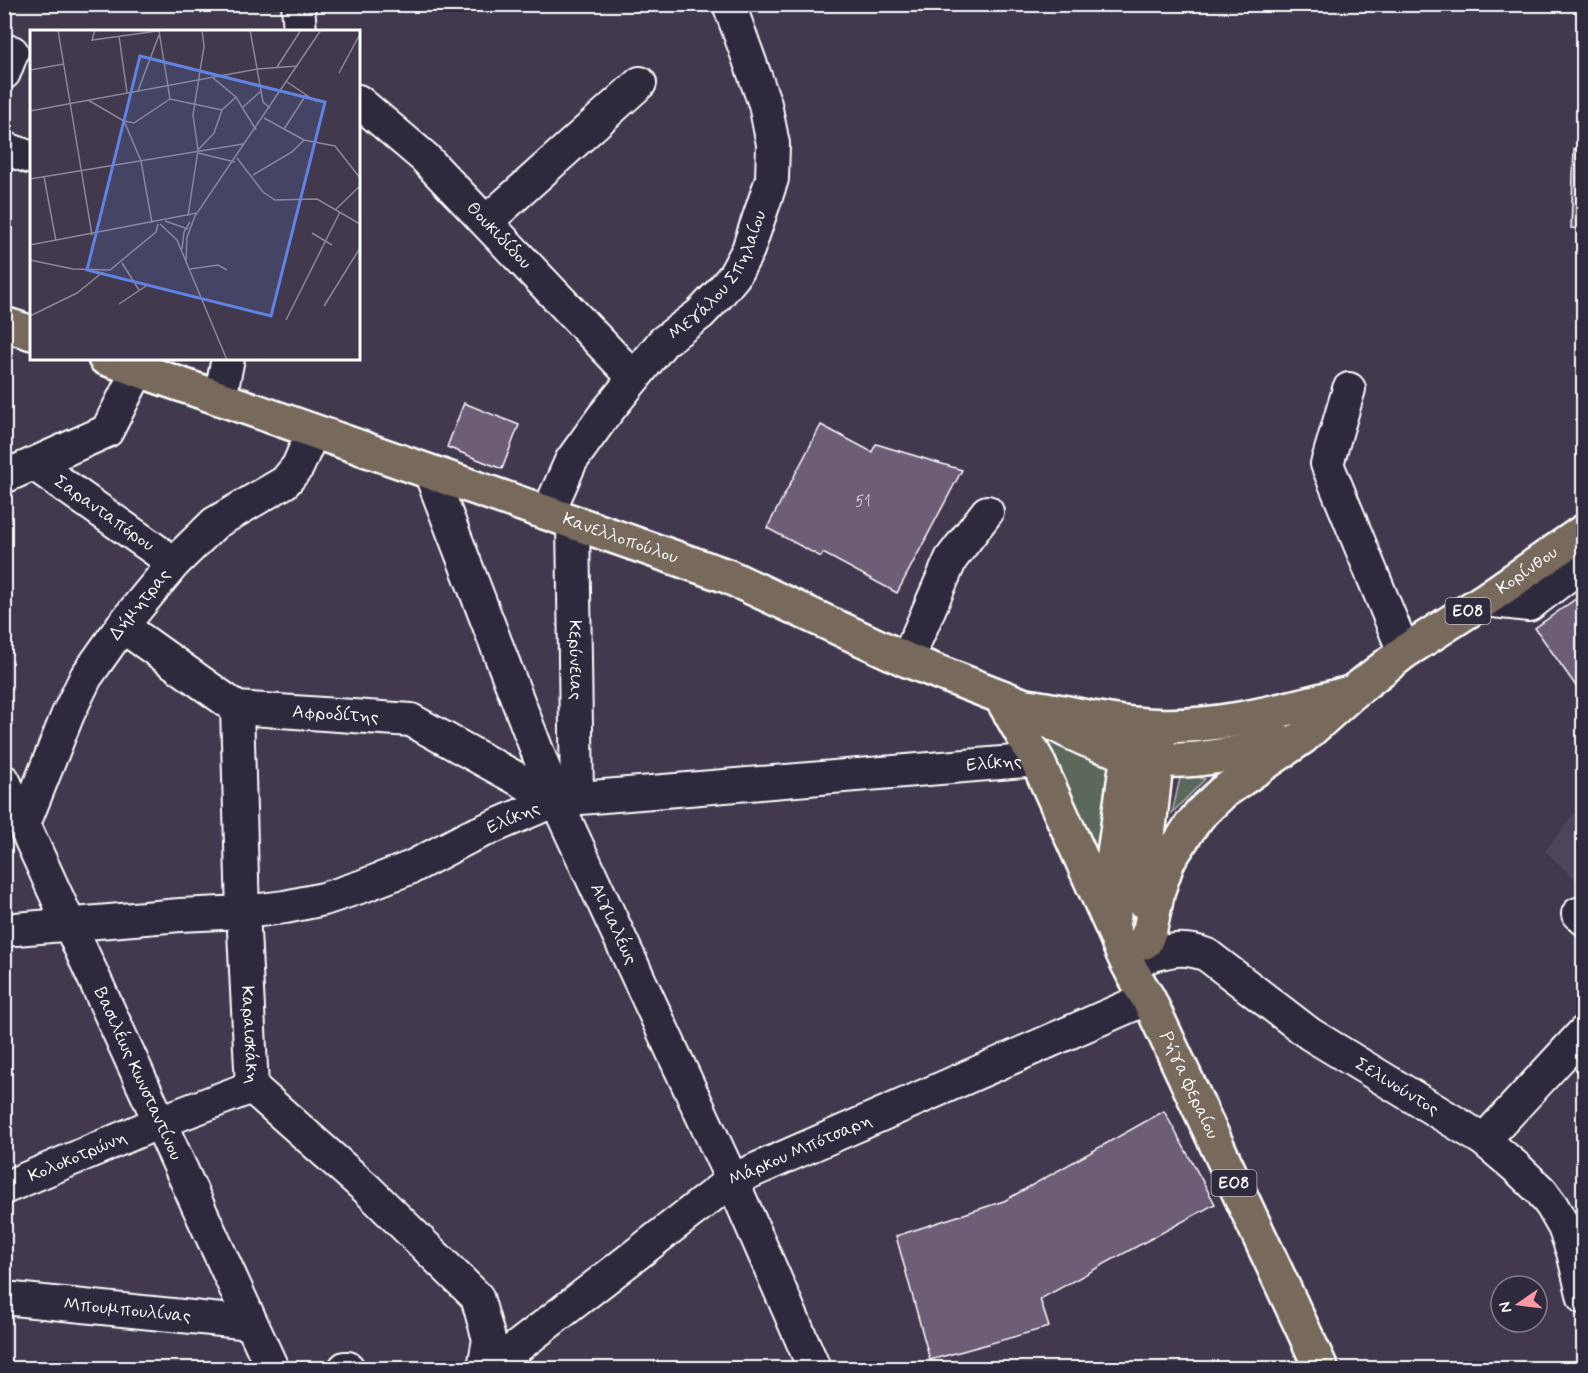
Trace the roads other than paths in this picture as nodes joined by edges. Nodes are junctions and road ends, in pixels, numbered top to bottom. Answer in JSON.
{"nodes":[{"id":1,"x":298,"y":4,"type":"edge"},
{"id":2,"x":729,"y":4,"type":"edge"},
{"id":3,"x":300,"y":30,"type":"edge"},
{"id":4,"x":640,"y":83,"type":"dead end"},
{"id":5,"x":360,"y":102,"type":"edge"},
{"id":6,"x":4,"y":148,"type":"edge"},
{"id":7,"x":30,"y":157,"type":"edge"},
{"id":8,"x":486,"y":222,"type":"junction"},
{"id":9,"x":4,"y":324,"type":"edge"},
{"id":10,"x":30,"y":332,"type":"edge"},
{"id":11,"x":110,"y":360,"type":"edge"},
{"id":12,"x":228,"y":360,"type":"edge"},
{"id":13,"x":138,"y":370,"type":"junction"},
{"id":14,"x":634,"y":378,"type":"junction"},
{"id":15,"x":1349,"y":389,"type":"dead end"},
{"id":16,"x":220,"y":399,"type":"junction"},
{"id":17,"x":313,"y":431,"type":"junction"},
{"id":18,"x":34,"y":464,"type":"junction"},
{"id":19,"x":430,"y":472,"type":"junction"},
{"id":20,"x":4,"y":477,"type":"edge"},
{"id":21,"x":987,"y":512,"type":"dead end"},
{"id":22,"x":560,"y":518,"type":"junction"},
{"id":23,"x":1576,"y":537,"type":"edge"},
{"id":24,"x":174,"y":563,"type":"junction"},
{"id":25,"x":122,"y":626,"type":"junction"},
{"id":26,"x":1404,"y":652,"type":"junction"},
{"id":27,"x":907,"y":660,"type":"junction"},
{"id":28,"x":1353,"y":692,"type":"junction"},
{"id":29,"x":1013,"y":702,"type":"junction"},
{"id":30,"x":237,"y":708,"type":"junction"},
{"id":31,"x":1302,"y":737,"type":"junction"},
{"id":32,"x":1144,"y":741,"type":"junction"},
{"id":33,"x":1037,"y":760,"type":"junction"},
{"id":34,"x":4,"y":781,"type":"edge"},
{"id":35,"x":567,"y":799,"type":"junction"},
{"id":36,"x":24,"y":824,"type":"junction"},
{"id":37,"x":243,"y":912,"type":"junction"},
{"id":38,"x":70,"y":924,"type":"junction"},
{"id":39,"x":4,"y":930,"type":"edge"},
{"id":40,"x":1135,"y":945,"type":"junction"},
{"id":41,"x":1148,"y":998,"type":"junction"},
{"id":42,"x":1584,"y":1032,"type":"edge"},
{"id":43,"x":252,"y":1088,"type":"junction"},
{"id":44,"x":160,"y":1122,"type":"junction"},
{"id":45,"x":1484,"y":1140,"type":"junction"},
{"id":46,"x":732,"y":1180,"type":"junction"},
{"id":47,"x":4,"y":1188,"type":"edge"},
{"id":48,"x":1578,"y":1255,"type":"edge"},
{"id":49,"x":4,"y":1298,"type":"edge"},
{"id":50,"x":1584,"y":1298,"type":"edge"},
{"id":51,"x":251,"y":1323,"type":"junction"},
{"id":52,"x":272,"y":1368,"type":"edge"},
{"id":53,"x":484,"y":1368,"type":"edge"},
{"id":54,"x":490,"y":1368,"type":"edge"},
{"id":55,"x":814,"y":1368,"type":"edge"},
{"id":56,"x":1321,"y":1368,"type":"edge"}],
"edges":[{"from":1,"to":3,"type":"street"},
{"from":2,"to":14,"type":"street","name":"Μεγάλου Σπηλαίου"},
{"from":4,"to":8,"type":"street"},
{"from":5,"to":8,"type":"street","name":"Θουκιδίδου"},
{"from":6,"to":7,"type":"street"},
{"from":8,"to":14,"type":"street","name":"Θουκιδίδου"},
{"from":9,"to":10,"type":"main road"},
{"from":11,"to":13,"type":"main road","name":"Κανελλοπούλου"},
{"from":12,"to":16,"type":"street"},
{"from":13,"to":16,"type":"main road","name":"Κανελλοπούλου"},
{"from":13,"to":18,"type":"street"},
{"from":14,"to":22,"type":"street","name":"Μεγάλου Σπηλαίου"},
{"from":15,"to":26,"type":"street"},
{"from":16,"to":17,"type":"main road","name":"Κανελλοπούλου"},
{"from":17,"to":19,"type":"main road","name":"Κανελλοπούλου"},
{"from":17,"to":24,"type":"street","name":"Δήμητρας"},
{"from":18,"to":20,"type":"street"},
{"from":18,"to":24,"type":"street","name":"Σαρανταπόρου"},
{"from":19,"to":22,"type":"main road","name":"Κανελλοπούλου"},
{"from":19,"to":35,"type":"street","name":"Αιγιαλέως"},
{"from":21,"to":27,"type":"street"},
{"from":22,"to":27,"type":"main road","name":"Κανελλοπούλου"},
{"from":22,"to":35,"type":"street","name":"Κερύνειας"},
{"from":23,"to":26,"type":"main road","name":"Κορίνθου","number":"ΕΟ8"},
{"from":24,"to":25,"type":"street","name":"Δήμητρας"},
{"from":25,"to":30,"type":"street"},
{"from":25,"to":36,"type":"street","name":"Δήμητρας"},
{"from":26,"to":28,"type":"main road","name":"Κορίνθου","number":"ΕΟ8"},
{"from":27,"to":29,"type":"main road","name":"Κανελλοπούλου"},
{"from":28,"to":31,"type":"main road","name":"Κορίνθου","number":"ΕΟ8"},
{"from":28,"to":32,"type":"main road","name":"Κορίνθου","number":"ΕΟ8"},
{"from":29,"to":32,"type":"main road","name":"Κανελλοπούλου"},
{"from":29,"to":33,"type":"main road"},
{"from":30,"to":35,"type":"street","name":"Αφροδίτης"},
{"from":30,"to":37,"type":"street","name":"Καραισκάκη"},
{"from":31,"to":32,"type":"main road","number":"ΕΟ8"},
{"from":31,"to":40,"type":"main road","number":"ΕΟ8"},
{"from":32,"to":40,"type":"main road","number":"ΕΟ8"},
{"from":33,"to":35,"type":"street","name":"Ελίκης"},
{"from":33,"to":40,"type":"main road"},
{"from":34,"to":36,"type":"street","name":"Βασιλέως Κωνσταντίνου"},
{"from":35,"to":37,"type":"street","name":"Ελίκης"},
{"from":35,"to":46,"type":"street","name":"Αιγιαλέως"},
{"from":36,"to":38,"type":"street","name":"Βασιλέως Κωνσταντίνου"},
{"from":37,"to":38,"type":"street","name":"Ελίκης"},
{"from":37,"to":43,"type":"street","name":"Καραισκάκη"},
{"from":38,"to":39,"type":"street","name":"Ελίκης"},
{"from":38,"to":44,"type":"street","name":"Βασιλέως Κωνσταντίνου"},
{"from":40,"to":41,"type":"main road","number":"ΕΟ8"},
{"from":40,"to":45,"type":"street","name":"Σελινούντος"},
{"from":41,"to":46,"type":"street","name":"Μάρκου Μπότσαρη"},
{"from":41,"to":56,"type":"main road","name":"Ρήγα Φεραίου","number":"ΕΟ8"},
{"from":42,"to":45,"type":"street"},
{"from":43,"to":44,"type":"street","name":"Κολοκοτρώνη"},
{"from":43,"to":53,"type":"street","name":"Καραισκάκη"},
{"from":44,"to":47,"type":"street","name":"Κολοκοτρώνη"},
{"from":44,"to":51,"type":"street","name":"Βασιλέως Κωνσταντίνου"},
{"from":45,"to":48,"type":"street","name":"Σελινούντος"},
{"from":46,"to":54,"type":"street","name":"Μάρκου Μπότσαρη"},
{"from":46,"to":55,"type":"street","name":"Αιγιαλέως"},
{"from":48,"to":50,"type":"street","name":"Σελινούντος"},
{"from":49,"to":51,"type":"street","name":"Μπουμπουλίνας"},
{"from":51,"to":52,"type":"street","name":"Βασιλέως Κωνσταντίνου"}]}
